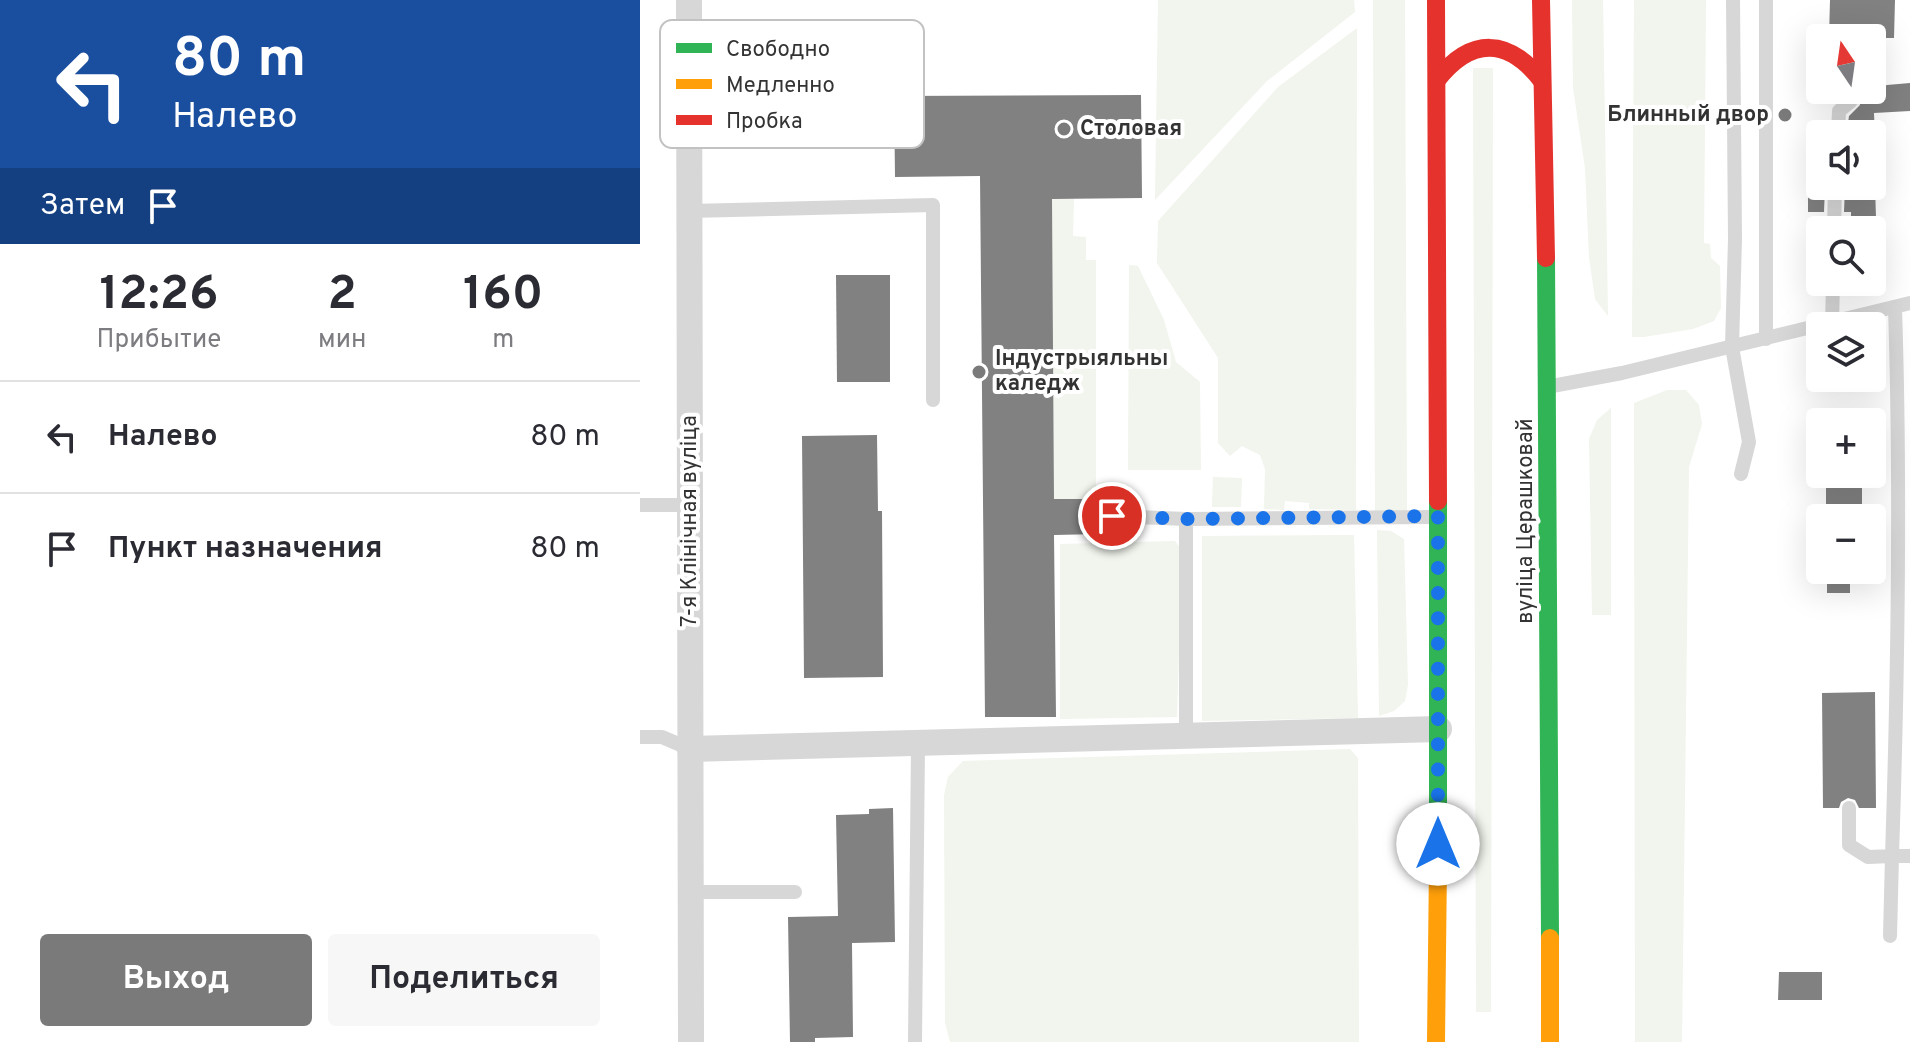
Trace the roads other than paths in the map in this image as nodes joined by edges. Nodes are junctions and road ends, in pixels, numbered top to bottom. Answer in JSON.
{"nodes":[{"id":1,"x":1436,"y":0,"type":"edge"},
{"id":2,"x":1541,"y":0,"type":"edge"},
{"id":3,"x":1733,"y":0,"type":"edge"},
{"id":4,"x":1766,"y":0,"type":"edge"},
{"id":5,"x":1437,"y":80,"type":"junction"},
{"id":6,"x":1542,"y":81,"type":"junction"},
{"id":7,"x":690,"y":148,"type":"edge"},
{"id":8,"x":689,"y":211,"type":"junction"},
{"id":9,"x":1903,"y":305,"type":"edge"},
{"id":10,"x":1875,"y":312,"type":"edge"},
{"id":11,"x":1806,"y":329,"type":"edge"},
{"id":12,"x":1766,"y":339,"type":"junction"},
{"id":13,"x":1903,"y":341,"type":"edge"},
{"id":14,"x":1732,"y":347,"type":"junction"},
{"id":15,"x":1549,"y":387,"type":"junction"},
{"id":16,"x":933,"y":400,"type":"dead end"},
{"id":17,"x":1905,"y":459,"type":"edge"},
{"id":18,"x":1741,"y":474,"type":"dead end"},
{"id":19,"x":640,"y":505,"type":"edge"},
{"id":20,"x":690,"y":505,"type":"junction"},
{"id":21,"x":1112,"y":516,"type":"dead end"},
{"id":22,"x":1438,"y":516,"type":"junction"},
{"id":23,"x":1186,"y":519,"type":"junction"},
{"id":24,"x":1905,"y":637,"type":"edge"},
{"id":25,"x":1439,"y":729,"type":"junction"},
{"id":26,"x":1186,"y":736,"type":"junction"},
{"id":27,"x":640,"y":737,"type":"edge"},
{"id":28,"x":918,"y":745,"type":"junction"},
{"id":29,"x":690,"y":749,"type":"junction"},
{"id":30,"x":1849,"y":808,"type":"dead end"},
{"id":31,"x":1892,"y":856,"type":"junction"},
{"id":32,"x":1910,"y":856,"type":"edge"},
{"id":33,"x":690,"y":892,"type":"junction"},
{"id":34,"x":795,"y":892,"type":"dead end"},
{"id":35,"x":1890,"y":936,"type":"dead end"},
{"id":36,"x":691,"y":1042,"type":"edge"},
{"id":37,"x":915,"y":1042,"type":"edge"},
{"id":38,"x":1436,"y":1042,"type":"edge"},
{"id":39,"x":1550,"y":1042,"type":"edge"}],
"edges":[{"from":1,"to":5,"type":"main road"},
{"from":2,"to":6,"type":"main road","name":"вуліца Церашковай"},
{"from":3,"to":14,"type":"lane"},
{"from":4,"to":12,"type":"lane"},
{"from":5,"to":6,"type":"main road"},
{"from":5,"to":22,"type":"main road"},
{"from":6,"to":15,"type":"main road","name":"вуліца Церашковай"},
{"from":7,"to":8,"type":"street","name":"7-я Клінічная вуліца"},
{"from":8,"to":16,"type":"lane"},
{"from":8,"to":20,"type":"street","name":"7-я Клінічная вуліца"},
{"from":9,"to":10,"type":"lane"},
{"from":9,"to":13,"type":"lane"},
{"from":11,"to":12,"type":"lane"},
{"from":12,"to":14,"type":"lane"},
{"from":13,"to":17,"type":"lane"},
{"from":14,"to":15,"type":"lane"},
{"from":14,"to":18,"type":"lane"},
{"from":15,"to":39,"type":"main road","name":"вуліца Церашковай"},
{"from":17,"to":24,"type":"lane"},
{"from":19,"to":20,"type":"lane"},
{"from":20,"to":29,"type":"street","name":"7-я Клінічная вуліца"},
{"from":21,"to":23,"type":"lane"},
{"from":22,"to":23,"type":"lane"},
{"from":22,"to":25,"type":"main road"},
{"from":23,"to":26,"type":"lane"},
{"from":24,"to":31,"type":"lane"},
{"from":25,"to":26,"type":"street"},
{"from":25,"to":38,"type":"main road"},
{"from":26,"to":28,"type":"street"},
{"from":27,"to":29,"type":"lane"},
{"from":28,"to":29,"type":"street"},
{"from":28,"to":37,"type":"lane"},
{"from":29,"to":33,"type":"street","name":"7-я Клінічная вуліца"},
{"from":30,"to":31,"type":"lane"},
{"from":31,"to":32,"type":"lane"},
{"from":31,"to":35,"type":"lane"},
{"from":33,"to":34,"type":"lane"},
{"from":33,"to":36,"type":"street","name":"7-я Клінічная вуліца"}]}
